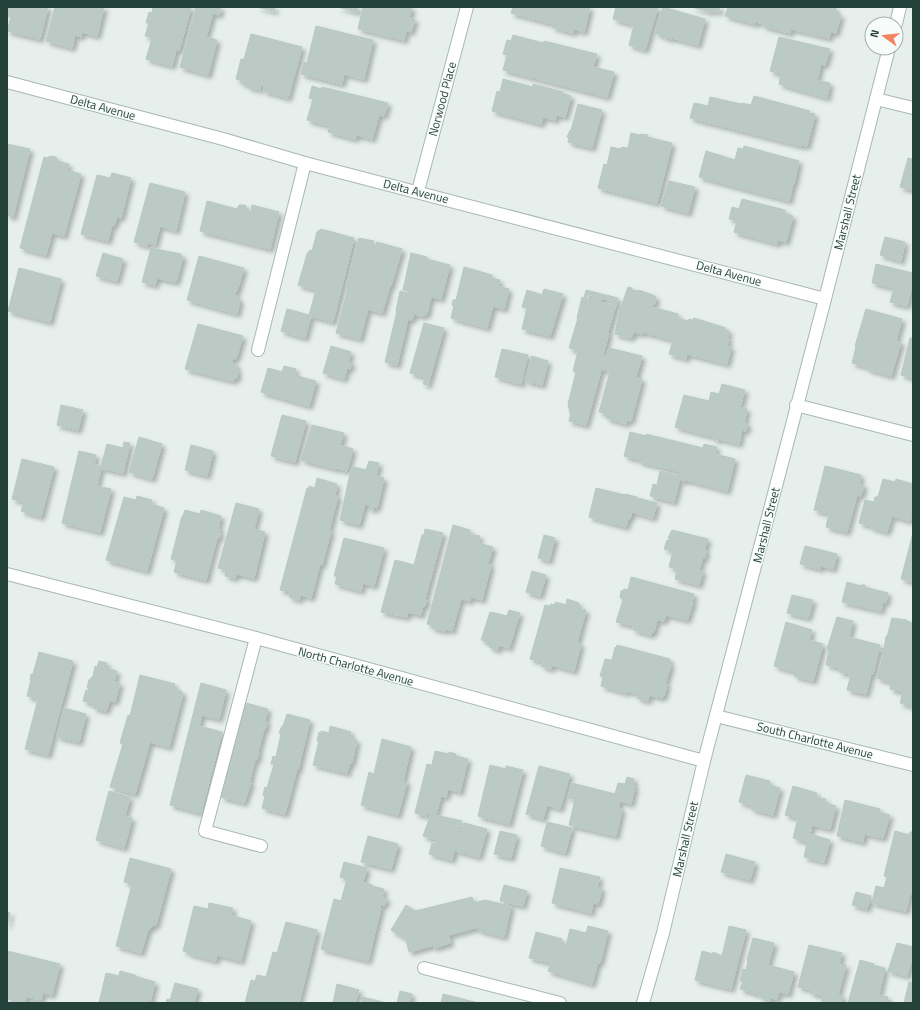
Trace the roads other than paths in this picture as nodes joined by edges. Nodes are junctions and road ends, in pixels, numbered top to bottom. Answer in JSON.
{"nodes":[{"id":1,"x":467,"y":7,"type":"edge"},
{"id":2,"x":887,"y":56,"type":"edge"},
{"id":3,"x":7,"y":82,"type":"edge"},
{"id":4,"x":876,"y":99,"type":"junction"},
{"id":5,"x":913,"y":108,"type":"edge"},
{"id":6,"x":305,"y":163,"type":"junction"},
{"id":7,"x":418,"y":192,"type":"junction"},
{"id":8,"x":825,"y":299,"type":"junction"},
{"id":9,"x":258,"y":350,"type":"dead end"},
{"id":10,"x":796,"y":405,"type":"junction"},
{"id":11,"x":913,"y":435,"type":"edge"},
{"id":12,"x":7,"y":574,"type":"edge"},
{"id":13,"x":256,"y":638,"type":"junction"},
{"id":14,"x":716,"y":716,"type":"junction"},
{"id":15,"x":704,"y":761,"type":"junction"},
{"id":16,"x":913,"y":766,"type":"edge"},
{"id":17,"x":261,"y":846,"type":"dead end"},
{"id":18,"x":424,"y":968,"type":"dead end"},
{"id":19,"x":560,"y":1003,"type":"edge"},
{"id":20,"x":643,"y":1003,"type":"edge"}],
"edges":[{"from":1,"to":7,"type":"street","name":"Norwood Place"},
{"from":2,"to":4,"type":"street","name":"Marshall Street"},
{"from":3,"to":6,"type":"street","name":"Delta Avenue"},
{"from":4,"to":5,"type":"street"},
{"from":4,"to":8,"type":"street","name":"Marshall Street"},
{"from":6,"to":7,"type":"street","name":"Delta Avenue"},
{"from":6,"to":9,"type":"street"},
{"from":7,"to":8,"type":"street","name":"Delta Avenue"},
{"from":8,"to":10,"type":"street","name":"Marshall Street"},
{"from":10,"to":11,"type":"street"},
{"from":10,"to":14,"type":"street","name":"Marshall Street"},
{"from":12,"to":13,"type":"street","name":"North Charlotte Avenue"},
{"from":13,"to":15,"type":"street","name":"North Charlotte Avenue"},
{"from":13,"to":17,"type":"street"},
{"from":14,"to":15,"type":"street","name":"Marshall Street"},
{"from":14,"to":16,"type":"street","name":"South Charlotte Avenue"},
{"from":15,"to":20,"type":"street","name":"Marshall Street"},
{"from":18,"to":19,"type":"street"}]}
